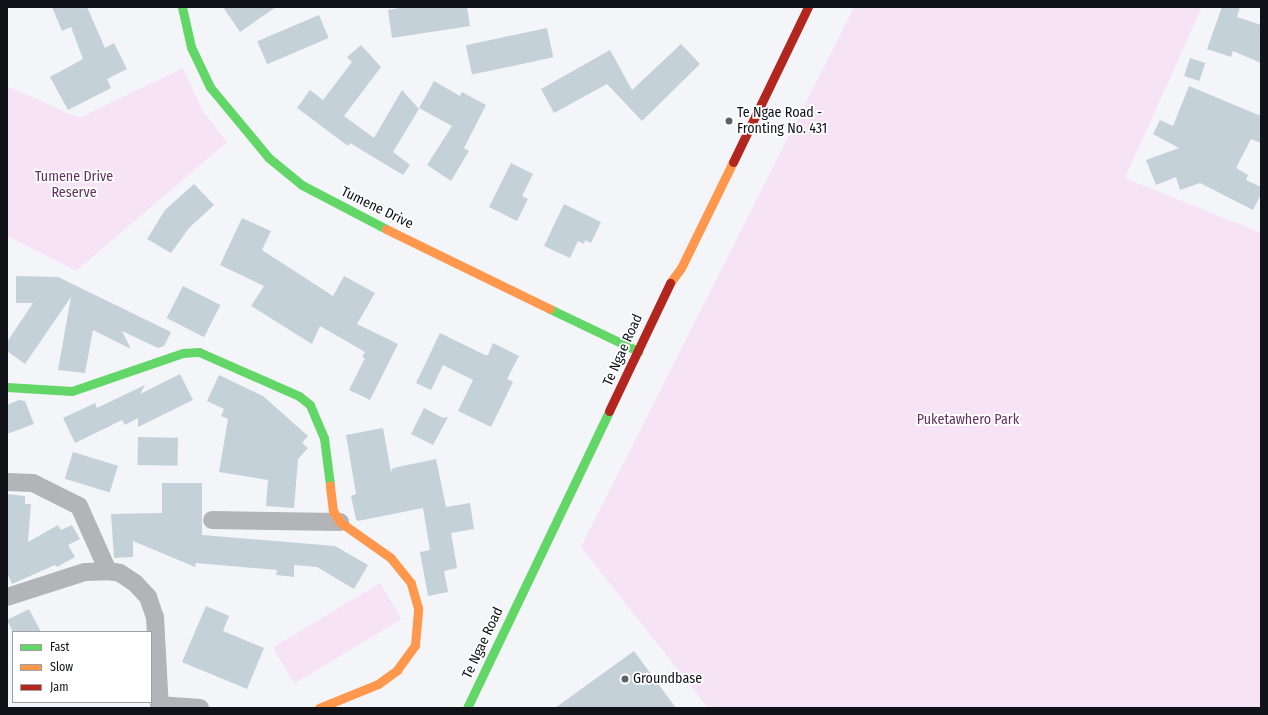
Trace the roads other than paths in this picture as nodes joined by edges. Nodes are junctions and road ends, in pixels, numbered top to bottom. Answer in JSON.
{"nodes":[{"id":1,"x":182,"y":7,"type":"edge"},
{"id":2,"x":808,"y":7,"type":"edge"},
{"id":3,"x":638,"y":351,"type":"junction"},
{"id":4,"x":7,"y":387,"type":"edge"},
{"id":5,"x":7,"y":482,"type":"edge"},
{"id":6,"x":212,"y":520,"type":"dead end"},
{"id":7,"x":340,"y":522,"type":"junction"},
{"id":8,"x":108,"y":571,"type":"junction"},
{"id":9,"x":7,"y":597,"type":"edge"},
{"id":10,"x":159,"y":707,"type":"edge"},
{"id":11,"x":200,"y":708,"type":"edge"},
{"id":12,"x":319,"y":708,"type":"edge"},
{"id":13,"x":468,"y":708,"type":"edge"}],
"edges":[{"from":1,"to":3,"type":"main road","name":"Tumene Drive"},
{"from":2,"to":3,"type":"main road","name":"Te Ngae Road"},
{"from":3,"to":13,"type":"main road","name":"Te Ngae Road"},
{"from":4,"to":7,"type":"main road"},
{"from":5,"to":8,"type":"street"},
{"from":6,"to":7,"type":"street"},
{"from":7,"to":12,"type":"main road"},
{"from":8,"to":9,"type":"street"},
{"from":8,"to":10,"type":"street"},
{"from":10,"to":11,"type":"street"}]}
